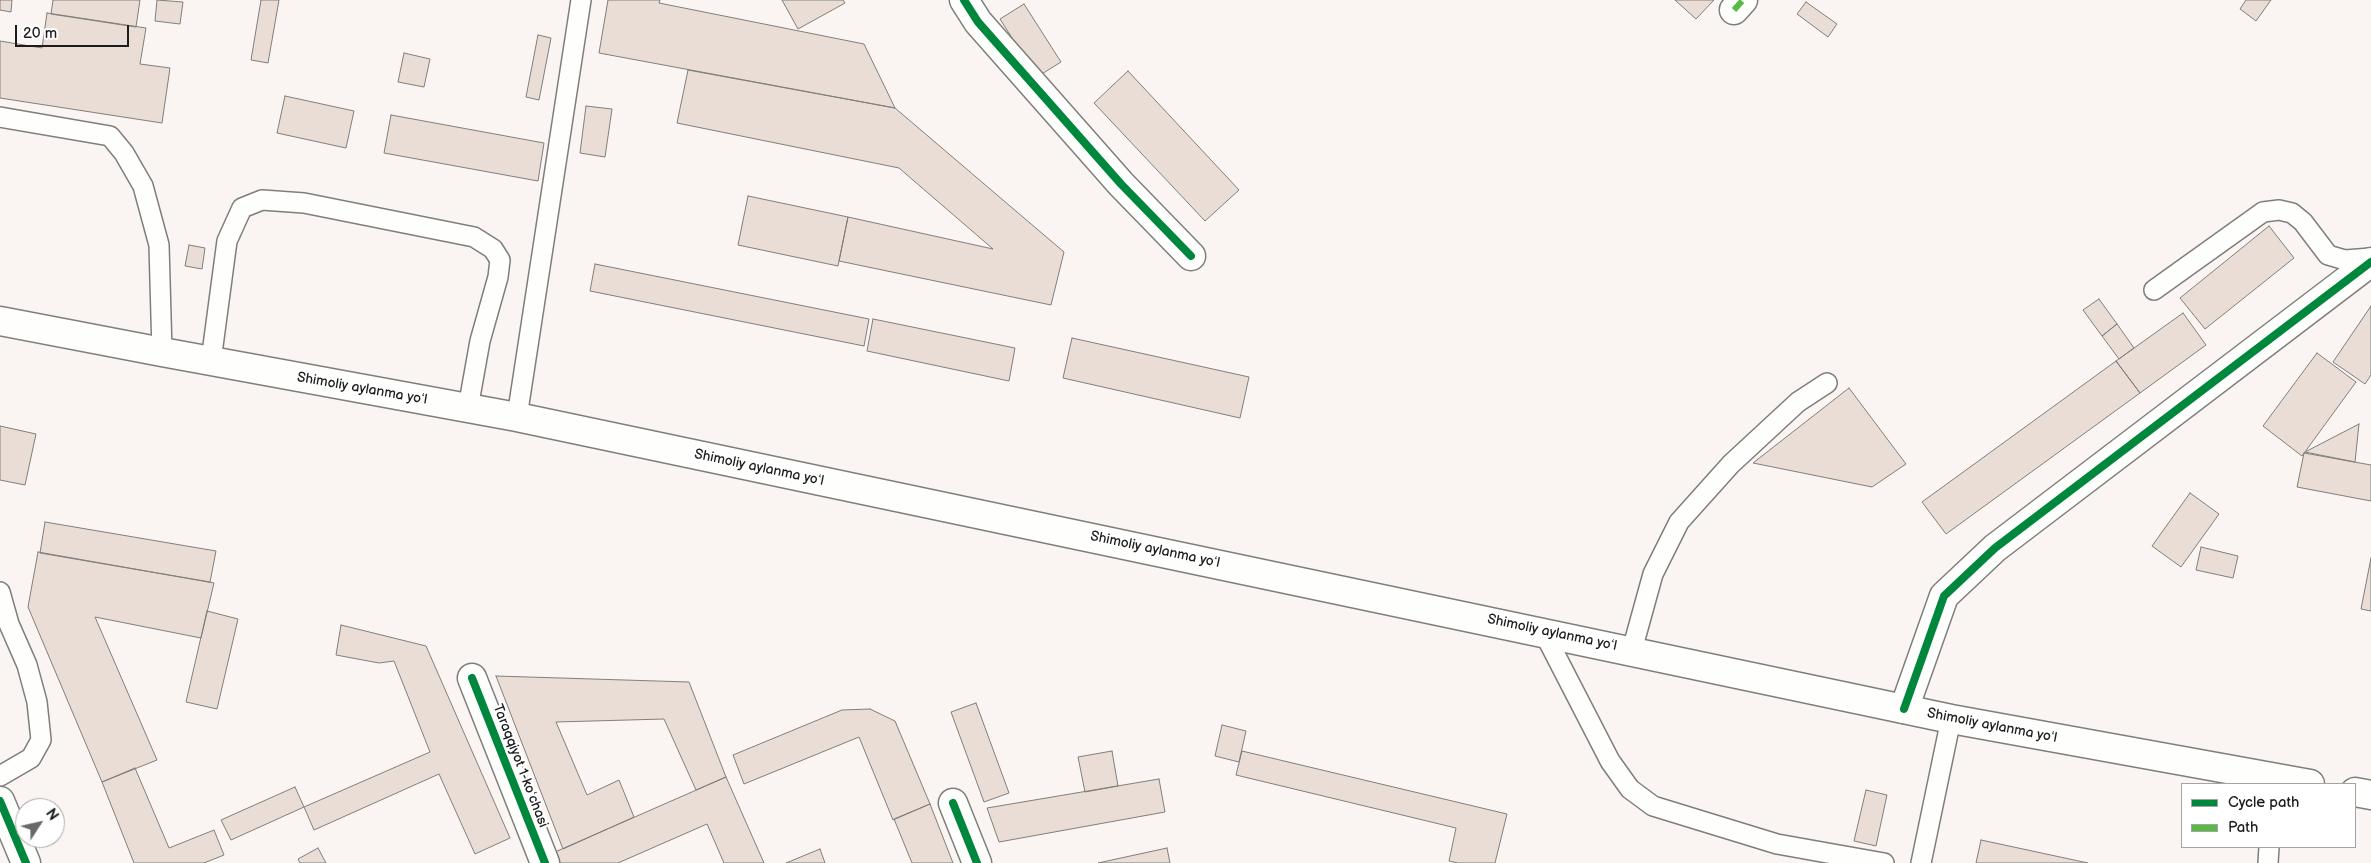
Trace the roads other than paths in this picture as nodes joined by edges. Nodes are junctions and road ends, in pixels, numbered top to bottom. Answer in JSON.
{"nodes":[{"id":1,"x":581,"y":0,"type":"edge"},
{"id":2,"x":964,"y":0,"type":"edge"},
{"id":3,"x":0,"y":116,"type":"edge"},
{"id":4,"x":1191,"y":256,"type":"dead end"},
{"id":5,"x":2368,"y":267,"type":"edge"},
{"id":6,"x":2154,"y":290,"type":"dead end"},
{"id":7,"x":0,"y":320,"type":"edge"},
{"id":8,"x":162,"y":352,"type":"junction"},
{"id":9,"x":211,"y":361,"type":"junction"},
{"id":10,"x":1827,"y":384,"type":"dead end"},
{"id":11,"x":468,"y":408,"type":"junction"},
{"id":12,"x":517,"y":417,"type":"junction"},
{"id":13,"x":0,"y":592,"type":"edge"},
{"id":14,"x":1543,"y":631,"type":"junction"},
{"id":15,"x":1632,"y":650,"type":"junction"},
{"id":16,"x":472,"y":678,"type":"dead end"},
{"id":17,"x":1904,"y":709,"type":"junction"},
{"id":18,"x":1951,"y":719,"type":"junction"},
{"id":19,"x":0,"y":776,"type":"edge"},
{"id":20,"x":2246,"y":778,"type":"edge"},
{"id":21,"x":2299,"y":783,"type":"edge"},
{"id":22,"x":2356,"y":792,"type":"edge"},
{"id":23,"x":2371,"y":795,"type":"edge"},
{"id":24,"x":0,"y":801,"type":"edge"},
{"id":25,"x":953,"y":803,"type":"dead end"},
{"id":26,"x":2268,"y":848,"type":"edge"},
{"id":27,"x":26,"y":863,"type":"edge"},
{"id":28,"x":545,"y":863,"type":"edge"},
{"id":29,"x":977,"y":863,"type":"edge"},
{"id":30,"x":1884,"y":863,"type":"edge"},
{"id":31,"x":1921,"y":863,"type":"edge"},
{"id":32,"x":2268,"y":863,"type":"edge"}],
"edges":[{"from":1,"to":12,"type":"lane"},
{"from":2,"to":4,"type":"main road"},
{"from":3,"to":8,"type":"lane"},
{"from":5,"to":6,"type":"lane"},
{"from":5,"to":17,"type":"main road"},
{"from":7,"to":8,"type":"main road","name":"Shimoliy aylanma yoʻl"},
{"from":8,"to":9,"type":"main road","name":"Shimoliy aylanma yoʻl"},
{"from":9,"to":11,"type":"main road","name":"Shimoliy aylanma yoʻl"},
{"from":9,"to":11,"type":"lane"},
{"from":10,"to":15,"type":"lane"},
{"from":11,"to":12,"type":"main road","name":"Shimoliy aylanma yoʻl"},
{"from":12,"to":14,"type":"main road","name":"Shimoliy aylanma yoʻl"},
{"from":13,"to":19,"type":"lane"},
{"from":14,"to":15,"type":"main road","name":"Shimoliy aylanma yoʻl"},
{"from":14,"to":30,"type":"lane"},
{"from":15,"to":17,"type":"main road","name":"Shimoliy aylanma yoʻl"},
{"from":16,"to":28,"type":"main road","name":"Taraqqiyot 1-koʻchasi"},
{"from":17,"to":18,"type":"main road","name":"Shimoliy aylanma yoʻl"},
{"from":18,"to":20,"type":"main road","name":"Shimoliy aylanma yoʻl"},
{"from":18,"to":31,"type":"lane"},
{"from":20,"to":21,"type":"main road","name":"Shimoliy aylanma yoʻl"},
{"from":22,"to":23,"type":"main road"},
{"from":24,"to":27,"type":"main road"},
{"from":25,"to":29,"type":"main road"},
{"from":26,"to":32,"type":"lane"}]}
